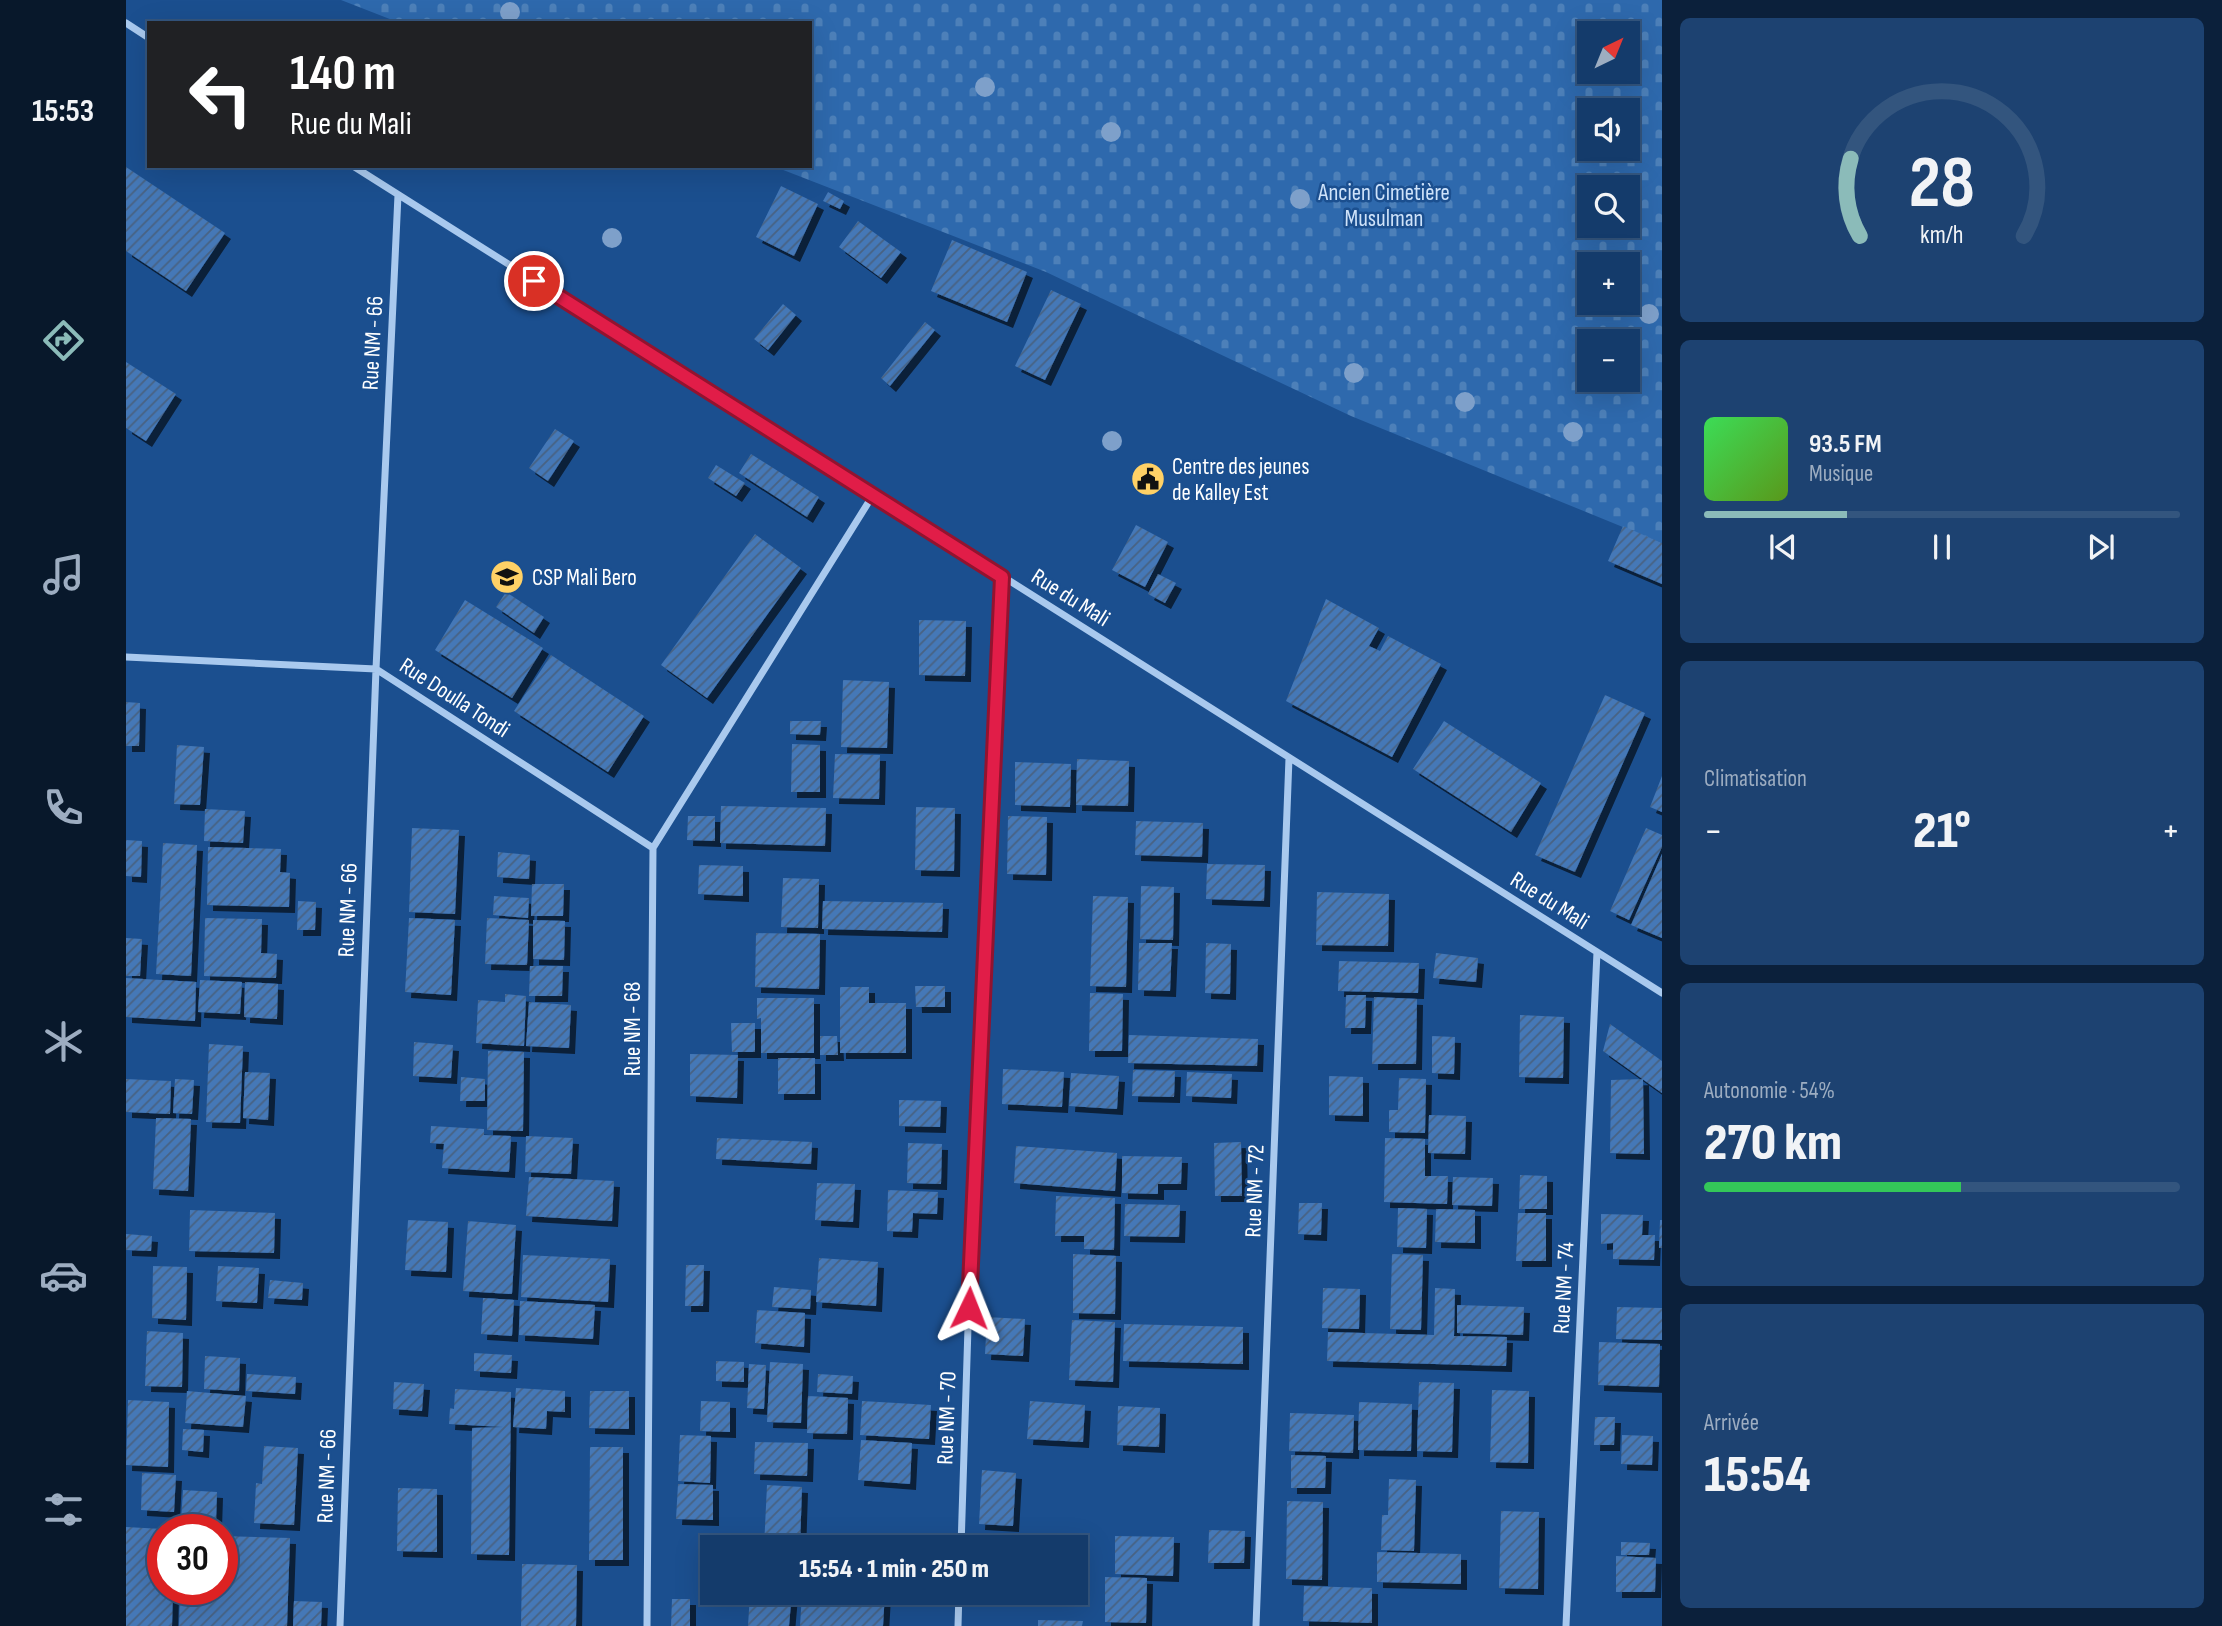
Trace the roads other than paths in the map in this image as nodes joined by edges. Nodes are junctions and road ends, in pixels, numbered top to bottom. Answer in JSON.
{"nodes":[{"id":1,"x":126,"y":23,"type":"edge"},
{"id":2,"x":147,"y":37,"type":"edge"},
{"id":3,"x":356,"y":168,"type":"edge"},
{"id":4,"x":398,"y":195,"type":"junction"},
{"id":5,"x":873,"y":495,"type":"junction"},
{"id":6,"x":1002,"y":577,"type":"junction"},
{"id":7,"x":126,"y":657,"type":"edge"},
{"id":8,"x":376,"y":669,"type":"junction"},
{"id":9,"x":1289,"y":758,"type":"junction"},
{"id":10,"x":653,"y":848,"type":"junction"},
{"id":11,"x":1597,"y":953,"type":"junction"},
{"id":12,"x":1662,"y":993,"type":"edge"},
{"id":13,"x":961,"y":1535,"type":"edge"},
{"id":14,"x":959,"y":1605,"type":"edge"},
{"id":15,"x":340,"y":1626,"type":"edge"},
{"id":16,"x":647,"y":1626,"type":"edge"},
{"id":17,"x":958,"y":1626,"type":"edge"},
{"id":18,"x":1256,"y":1626,"type":"edge"},
{"id":19,"x":1566,"y":1626,"type":"edge"}],
"edges":[{"from":1,"to":2,"type":"street"},
{"from":3,"to":4,"type":"street","name":"Rue du Mali"},
{"from":4,"to":5,"type":"street","name":"Rue du Mali"},
{"from":4,"to":8,"type":"street","name":"Rue NM - 66"},
{"from":5,"to":6,"type":"street","name":"Rue du Mali"},
{"from":5,"to":10,"type":"street"},
{"from":6,"to":9,"type":"street","name":"Rue du Mali"},
{"from":6,"to":13,"type":"street","name":"Rue NM - 70"},
{"from":7,"to":8,"type":"street","name":"Rue Doulla Tondi"},
{"from":8,"to":10,"type":"street","name":"Rue Doulla Tondi"},
{"from":8,"to":15,"type":"street","name":"Rue NM - 66"},
{"from":9,"to":11,"type":"street","name":"Rue du Mali"},
{"from":9,"to":18,"type":"street","name":"Rue NM - 72"},
{"from":10,"to":16,"type":"street","name":"Rue NM - 68"},
{"from":11,"to":12,"type":"street","name":"Rue du Mali"},
{"from":11,"to":19,"type":"street","name":"Rue NM - 74"},
{"from":14,"to":17,"type":"street"}]}
